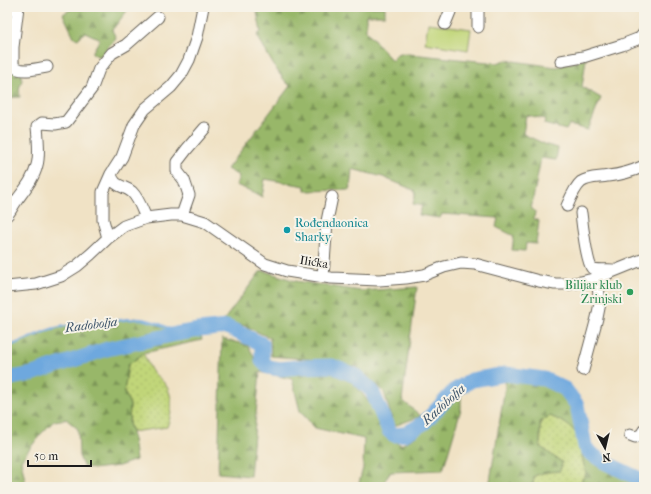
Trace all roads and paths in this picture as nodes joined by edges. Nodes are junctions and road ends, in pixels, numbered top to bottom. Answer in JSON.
{"nodes":[{"id":1,"x":18,"y":7,"type":"edge"},
{"id":2,"x":203,"y":7,"type":"edge"},
{"id":3,"x":452,"y":7,"type":"edge"},
{"id":4,"x":478,"y":7,"type":"edge"},
{"id":5,"x":158,"y":17,"type":"dead end"},
{"id":6,"x":445,"y":24,"type":"dead end"},
{"id":7,"x":478,"y":27,"type":"dead end"},
{"id":8,"x":644,"y":33,"type":"edge"},
{"id":9,"x":561,"y":61,"type":"dead end"},
{"id":10,"x":47,"y":67,"type":"dead end"},
{"id":11,"x":205,"y":128,"type":"dead end"},
{"id":12,"x":644,"y":166,"type":"edge"},
{"id":13,"x":111,"y":174,"type":"junction"},
{"id":14,"x":332,"y":197,"type":"dead end"},
{"id":15,"x":567,"y":206,"type":"dead end"},
{"id":16,"x":581,"y":213,"type":"dead end"},
{"id":17,"x":7,"y":215,"type":"edge"},
{"id":18,"x":182,"y":215,"type":"junction"},
{"id":19,"x":146,"y":218,"type":"junction"},
{"id":20,"x":108,"y":238,"type":"junction"},
{"id":21,"x":644,"y":259,"type":"edge"},
{"id":22,"x":616,"y":270,"type":"junction"},
{"id":23,"x":323,"y":277,"type":"junction"},
{"id":24,"x":598,"y":278,"type":"junction"},
{"id":25,"x":7,"y":287,"type":"edge"},
{"id":26,"x":583,"y":370,"type":"dead end"},
{"id":27,"x":643,"y":432,"type":"edge"},
{"id":28,"x":630,"y":434,"type":"dead end"}],
"edges":[{"from":1,"to":10,"type":"street"},
{"from":2,"to":13,"type":"street"},
{"from":3,"to":6,"type":"street"},
{"from":4,"to":7,"type":"street"},
{"from":5,"to":17,"type":"street"},
{"from":8,"to":9,"type":"street"},
{"from":11,"to":18,"type":"street"},
{"from":12,"to":15,"type":"street"},
{"from":13,"to":19,"type":"street"},
{"from":13,"to":20,"type":"street"},
{"from":14,"to":23,"type":"street"},
{"from":16,"to":22,"type":"street"},
{"from":18,"to":19,"type":"street","name":"Ilićka"},
{"from":18,"to":23,"type":"street","name":"Ilićka"},
{"from":19,"to":20,"type":"street","name":"Ilićka"},
{"from":20,"to":25,"type":"street","name":"Ilićka"},
{"from":21,"to":22,"type":"street","name":"Ilićka"},
{"from":22,"to":24,"type":"street","name":"Ilićka"},
{"from":23,"to":24,"type":"street","name":"Ilićka"},
{"from":24,"to":26,"type":"street"},
{"from":27,"to":28,"type":"street"}]}
